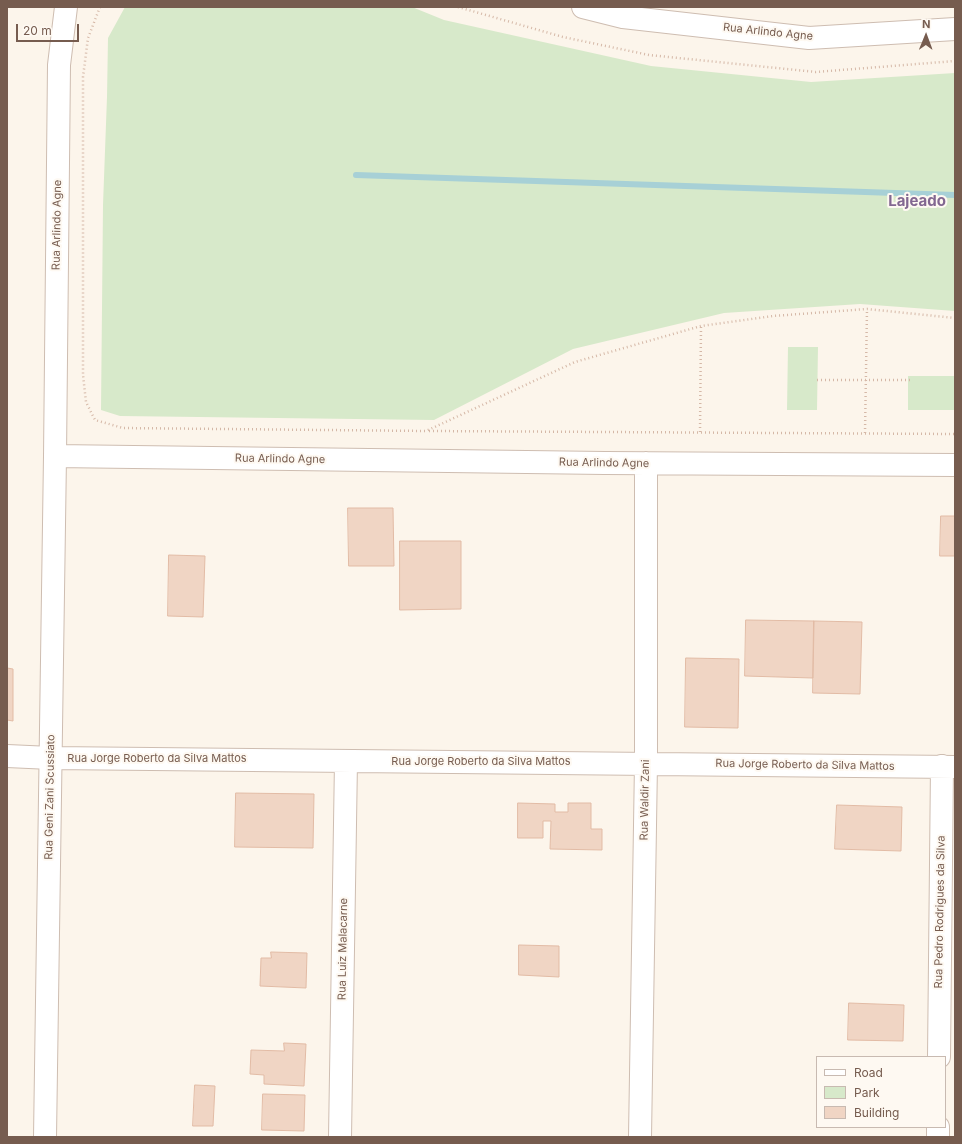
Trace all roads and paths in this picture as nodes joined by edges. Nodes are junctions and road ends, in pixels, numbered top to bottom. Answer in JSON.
{"nodes":[{"id":1,"x":66,"y":7,"type":"edge"},
{"id":2,"x":100,"y":7,"type":"edge"},
{"id":3,"x":458,"y":7,"type":"edge"},
{"id":4,"x":583,"y":7,"type":"edge"},
{"id":5,"x":624,"y":12,"type":"edge"},
{"id":6,"x":955,"y":29,"type":"edge"},
{"id":7,"x":955,"y":60,"type":"edge"},
{"id":8,"x":867,"y":309,"type":"junction"},
{"id":9,"x":955,"y":318,"type":"edge"},
{"id":10,"x":701,"y":326,"type":"junction"},
{"id":11,"x":817,"y":380,"type":"dead end"},
{"id":12,"x":866,"y":380,"type":"junction"},
{"id":13,"x":911,"y":380,"type":"dead end"},
{"id":14,"x":426,"y":431,"type":"junction"},
{"id":15,"x":700,"y":432,"type":"junction"},
{"id":16,"x":866,"y":433,"type":"junction"},
{"id":17,"x":955,"y":434,"type":"edge"},
{"id":18,"x":55,"y":456,"type":"junction"},
{"id":19,"x":646,"y":463,"type":"junction"},
{"id":20,"x":955,"y":465,"type":"edge"},
{"id":21,"x":7,"y":756,"type":"edge"},
{"id":22,"x":51,"y":758,"type":"junction"},
{"id":23,"x":346,"y":761,"type":"junction"},
{"id":24,"x":646,"y":763,"type":"junction"},
{"id":25,"x":948,"y":767,"type":"edge"},
{"id":26,"x":939,"y":1056,"type":"edge"},
{"id":27,"x":45,"y":1137,"type":"edge"},
{"id":28,"x":340,"y":1137,"type":"edge"},
{"id":29,"x":640,"y":1137,"type":"edge"}],
"edges":[{"from":1,"to":18,"type":"street","name":"Rua Arlindo Agne"},
{"from":2,"to":14,"type":"path"},
{"from":3,"to":7,"type":"path"},
{"from":4,"to":5,"type":"street","name":"Rua Arlindo Agne"},
{"from":5,"to":6,"type":"street","name":"Rua Arlindo Agne"},
{"from":8,"to":9,"type":"path"},
{"from":8,"to":10,"type":"path"},
{"from":8,"to":12,"type":"path"},
{"from":10,"to":14,"type":"path"},
{"from":10,"to":15,"type":"path"},
{"from":11,"to":12,"type":"path"},
{"from":12,"to":13,"type":"path"},
{"from":12,"to":16,"type":"path"},
{"from":14,"to":15,"type":"path"},
{"from":15,"to":16,"type":"path"},
{"from":16,"to":17,"type":"path"},
{"from":18,"to":19,"type":"street","name":"Rua Arlindo Agne"},
{"from":18,"to":22,"type":"street","name":"Rua Geni Zani Scussiato"},
{"from":19,"to":20,"type":"street","name":"Rua Arlindo Agne"},
{"from":19,"to":24,"type":"street","name":"Rua Waldir Zani"},
{"from":21,"to":22,"type":"street","name":"Rua Jorge Roberto da Silva Mattos"},
{"from":22,"to":23,"type":"street","name":"Rua Jorge Roberto da Silva Mattos"},
{"from":22,"to":27,"type":"street","name":"Rua Geni Zani Scussiato"},
{"from":23,"to":24,"type":"street","name":"Rua Jorge Roberto da Silva Mattos"},
{"from":23,"to":28,"type":"street","name":"Rua Luiz Malacarne"},
{"from":24,"to":25,"type":"street","name":"Rua Jorge Roberto da Silva Mattos"},
{"from":24,"to":29,"type":"street","name":"Rua Waldir Zani"},
{"from":25,"to":26,"type":"street","name":"Rua Pedro Rodrigues da Silva"}]}
